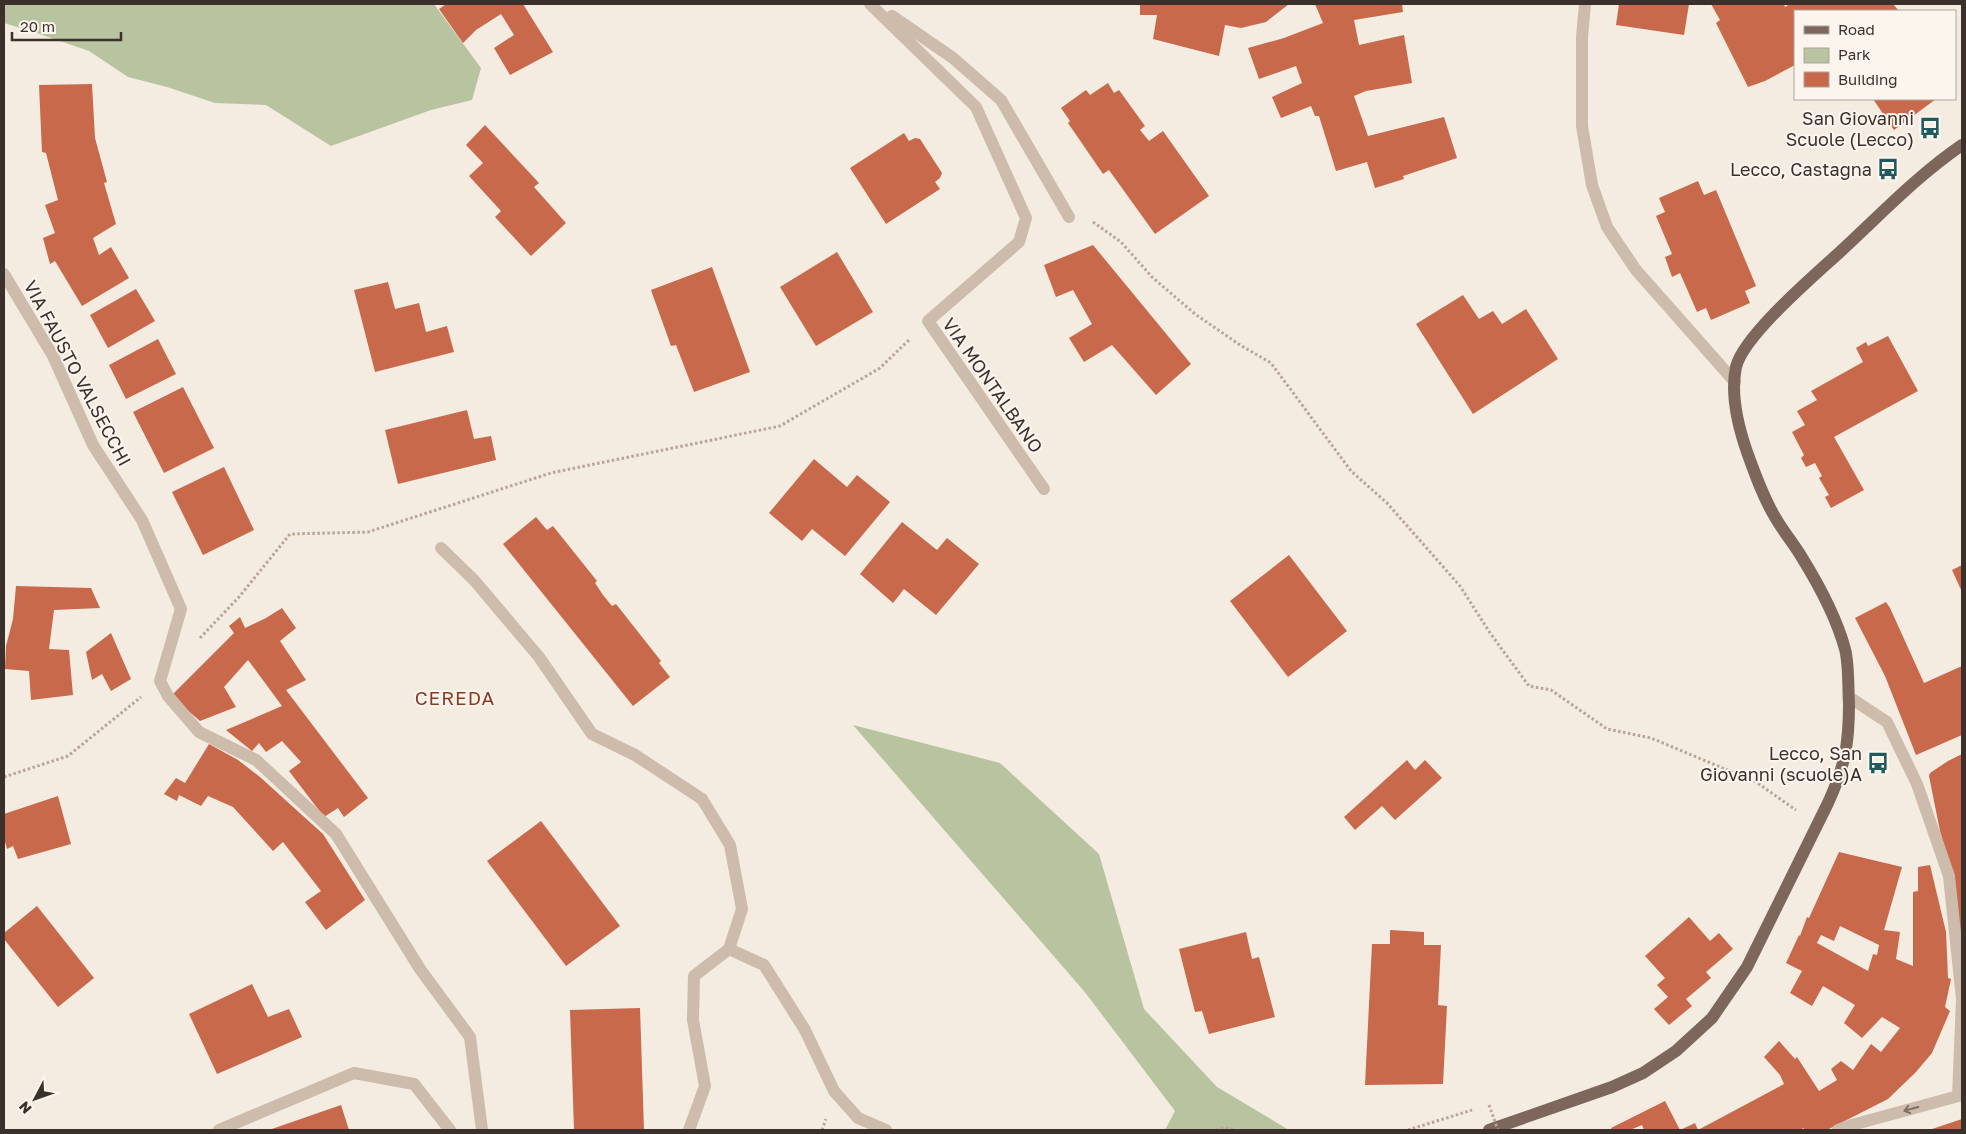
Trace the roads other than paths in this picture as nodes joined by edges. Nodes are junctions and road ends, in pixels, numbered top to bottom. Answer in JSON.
{"nodes":[{"id":1,"x":872,"y":4,"type":"edge"},
{"id":2,"x":1585,"y":4,"type":"edge"},
{"id":3,"x":1962,"y":145,"type":"edge"},
{"id":4,"x":1069,"y":216,"type":"road end"},
{"id":5,"x":4,"y":274,"type":"edge"},
{"id":6,"x":1735,"y":382,"type":"junction"},
{"id":7,"x":1044,"y":489,"type":"dead end"},
{"id":8,"x":440,"y":548,"type":"dead end"},
{"id":9,"x":1848,"y":697,"type":"junction"},
{"id":10,"x":729,"y":948,"type":"junction"},
{"id":11,"x":1960,"y":1095,"type":"edge"},
{"id":12,"x":219,"y":1130,"type":"edge"},
{"id":13,"x":450,"y":1130,"type":"edge"},
{"id":14,"x":482,"y":1130,"type":"edge"},
{"id":15,"x":689,"y":1130,"type":"edge"},
{"id":16,"x":886,"y":1130,"type":"edge"},
{"id":17,"x":1489,"y":1130,"type":"edge"},
{"id":18,"x":1838,"y":1130,"type":"edge"}],
"edges":[{"from":1,"to":4,"type":"street","name":"VIA MONTALBANO"},
{"from":1,"to":7,"type":"street","name":"VIA MONTALBANO"},
{"from":2,"to":6,"type":"street"},
{"from":3,"to":6,"type":"main road"},
{"from":5,"to":14,"type":"street","name":"VIA FAUSTO VALSECCHI"},
{"from":6,"to":9,"type":"main road"},
{"from":8,"to":10,"type":"street"},
{"from":9,"to":11,"type":"street"},
{"from":9,"to":17,"type":"main road"},
{"from":10,"to":15,"type":"street"},
{"from":10,"to":16,"type":"street"},
{"from":11,"to":18,"type":"street","one_way":true},
{"from":12,"to":13,"type":"street"}]}
